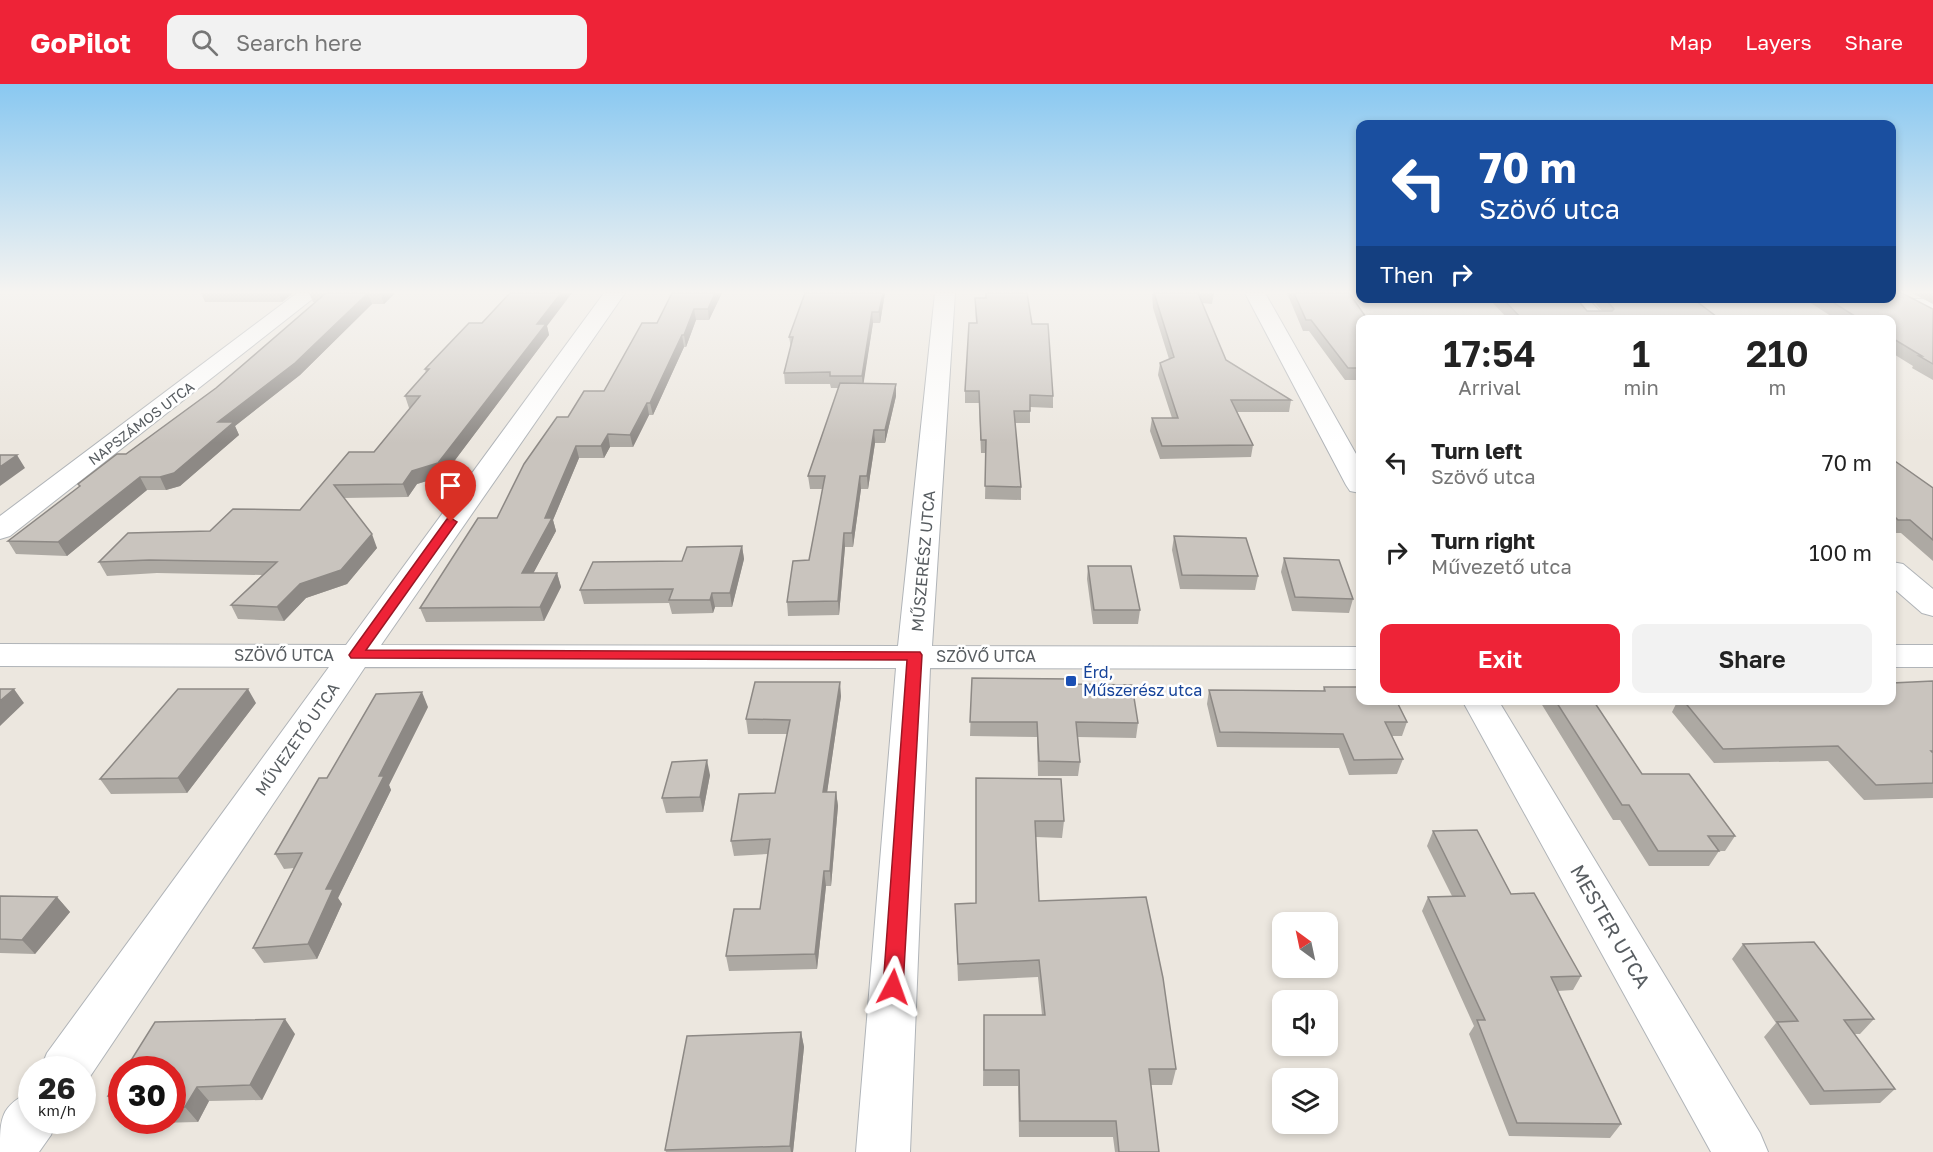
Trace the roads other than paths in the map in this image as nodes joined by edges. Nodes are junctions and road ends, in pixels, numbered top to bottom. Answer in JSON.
{"nodes":[{"id":1,"x":245,"y":343,"type":"edge"},
{"id":2,"x":579,"y":343,"type":"edge"},
{"id":3,"x":941,"y":343,"type":"edge"},
{"id":4,"x":1282,"y":343,"type":"edge"},
{"id":5,"x":1356,"y":478,"type":"edge"},
{"id":6,"x":0,"y":530,"type":"edge"},
{"id":7,"x":1896,"y":574,"type":"edge"},
{"id":8,"x":1933,"y":606,"type":"edge"},
{"id":9,"x":0,"y":655,"type":"edge"},
{"id":10,"x":356,"y":655,"type":"junction"},
{"id":11,"x":915,"y":655,"type":"junction"},
{"id":12,"x":1896,"y":656,"type":"edge"},
{"id":13,"x":1933,"y":656,"type":"edge"},
{"id":14,"x":1356,"y":658,"type":"edge"},
{"id":15,"x":1483,"y":705,"type":"edge"},
{"id":16,"x":75,"y":1056,"type":"edge"},
{"id":17,"x":20,"y":1134,"type":"edge"},
{"id":18,"x":7,"y":1152,"type":"edge"},
{"id":19,"x":883,"y":1152,"type":"edge"},
{"id":20,"x":1741,"y":1152,"type":"edge"}],
"edges":[{"from":1,"to":6,"type":"street","name":"NAPSZÁMOS UTCA"},
{"from":2,"to":10,"type":"street","name":"MŰVEZETŐ UTCA"},
{"from":3,"to":11,"type":"street","name":"MŰSZERÉSZ UTCA"},
{"from":4,"to":5,"type":"street"},
{"from":7,"to":8,"type":"street"},
{"from":9,"to":10,"type":"street","name":"SZÖVŐ UTCA"},
{"from":10,"to":11,"type":"street","name":"SZÖVŐ UTCA"},
{"from":10,"to":16,"type":"street","name":"MŰVEZETŐ UTCA"},
{"from":11,"to":14,"type":"street","name":"SZÖVŐ UTCA"},
{"from":11,"to":19,"type":"street","name":"MŰSZERÉSZ UTCA"},
{"from":12,"to":13,"type":"street"},
{"from":15,"to":20,"type":"street","name":"MESTER UTCA"},
{"from":17,"to":18,"type":"street"}]}
